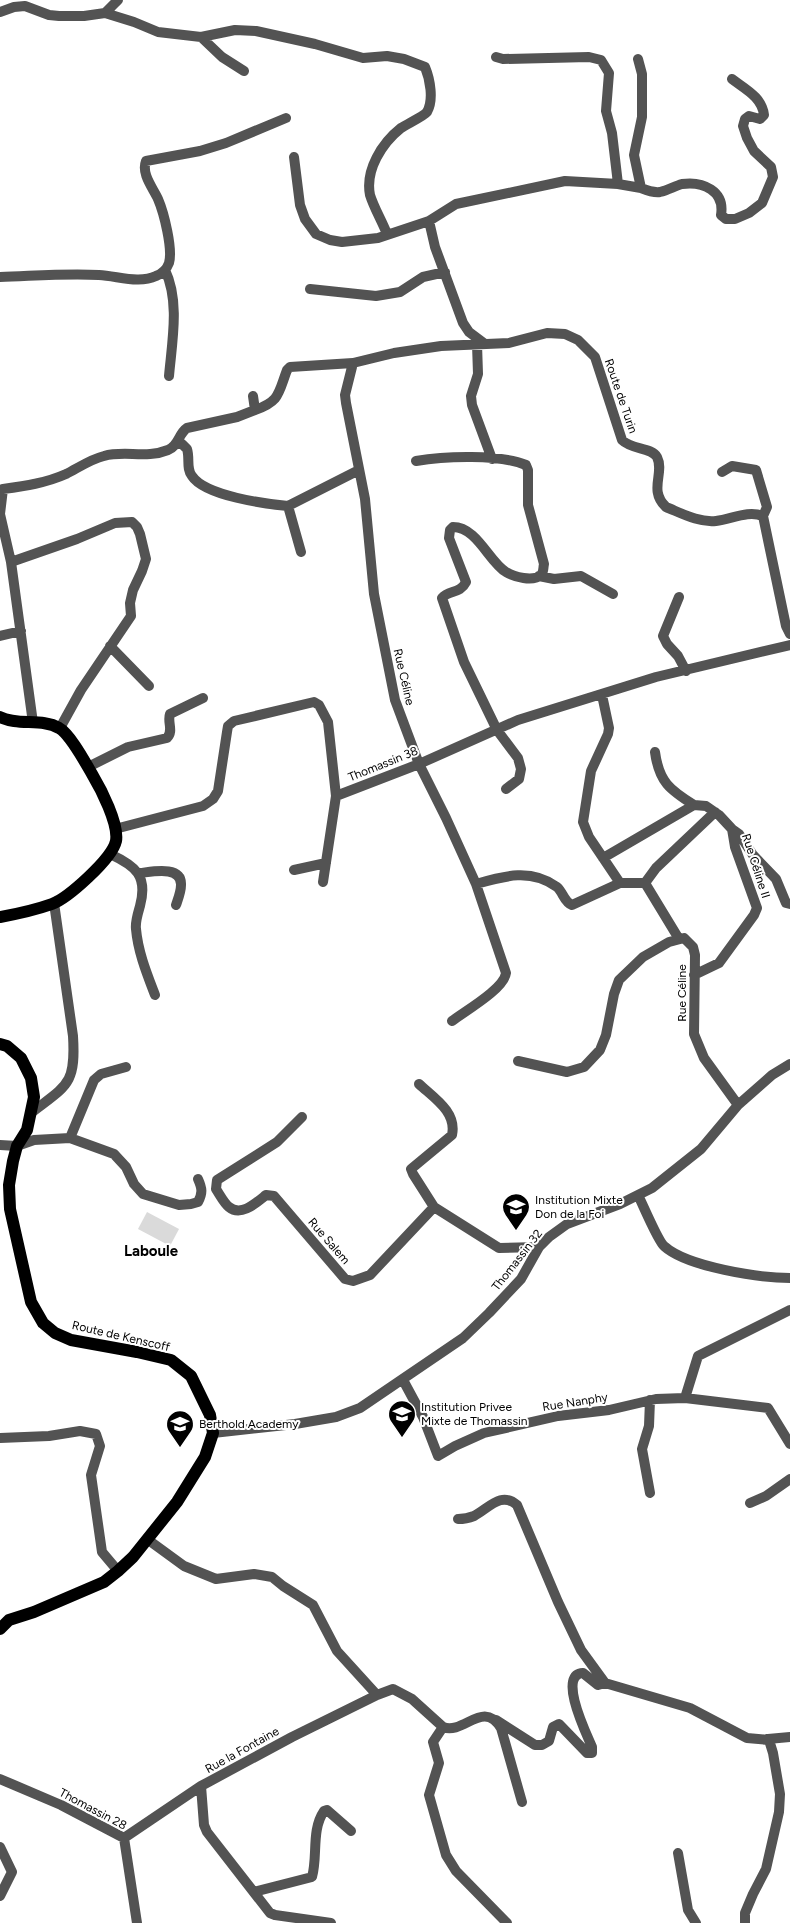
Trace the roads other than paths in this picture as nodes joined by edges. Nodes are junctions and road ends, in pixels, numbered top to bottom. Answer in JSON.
{"nodes":[{"id":1,"x":118,"y":0,"type":"edge"},
{"id":2,"x":0,"y":12,"type":"edge"},
{"id":3,"x":105,"y":13,"type":"junction"},
{"id":4,"x":201,"y":37,"type":"junction"},
{"id":5,"x":496,"y":57,"type":"dead end"},
{"id":6,"x":638,"y":59,"type":"dead end"},
{"id":7,"x":244,"y":70,"type":"dead end"},
{"id":8,"x":732,"y":79,"type":"dead end"},
{"id":9,"x":286,"y":118,"type":"dead end"},
{"id":10,"x":294,"y":157,"type":"dead end"},
{"id":11,"x":618,"y":184,"type":"junction"},
{"id":12,"x":641,"y":188,"type":"junction"},
{"id":13,"x":429,"y":221,"type":"junction"},
{"id":14,"x":387,"y":234,"type":"junction"},
{"id":15,"x":165,"y":270,"type":"junction"},
{"id":16,"x":445,"y":272,"type":"junction"},
{"id":17,"x":0,"y":278,"type":"edge"},
{"id":18,"x":310,"y":289,"type":"dead end"},
{"id":19,"x":478,"y":344,"type":"junction"},
{"id":20,"x":353,"y":363,"type":"junction"},
{"id":21,"x":169,"y":376,"type":"dead end"},
{"id":22,"x":253,"y":396,"type":"dead end"},
{"id":23,"x":254,"y":410,"type":"junction"},
{"id":24,"x":177,"y":444,"type":"junction"},
{"id":25,"x":492,"y":459,"type":"junction"},
{"id":26,"x":416,"y":461,"type":"dead end"},
{"id":27,"x":359,"y":470,"type":"junction"},
{"id":28,"x":722,"y":472,"type":"dead end"},
{"id":29,"x":288,"y":506,"type":"junction"},
{"id":30,"x":763,"y":516,"type":"junction"},
{"id":31,"x":302,"y":552,"type":"dead end"},
{"id":32,"x":11,"y":562,"type":"junction"},
{"id":33,"x":540,"y":576,"type":"junction"},
{"id":34,"x":613,"y":594,"type":"dead end"},
{"id":35,"x":679,"y":597,"type":"dead end"},
{"id":36,"x":21,"y":630,"type":"junction"},
{"id":37,"x":790,"y":634,"type":"edge"},
{"id":38,"x":0,"y":636,"type":"edge"},
{"id":39,"x":790,"y":645,"type":"edge"},
{"id":40,"x":110,"y":646,"type":"junction"},
{"id":41,"x":686,"y":671,"type":"junction"},
{"id":42,"x":149,"y":686,"type":"dead end"},
{"id":43,"x":602,"y":695,"type":"junction"},
{"id":44,"x":203,"y":698,"type":"dead end"},
{"id":45,"x":0,"y":717,"type":"edge"},
{"id":46,"x":33,"y":723,"type":"junction"},
{"id":47,"x":60,"y":728,"type":"junction"},
{"id":48,"x":497,"y":730,"type":"junction"},
{"id":49,"x":655,"y":752,"type":"dead end"},
{"id":50,"x":419,"y":764,"type":"junction"},
{"id":51,"x":88,"y":767,"type":"junction"},
{"id":52,"x":506,"y":789,"type":"dead end"},
{"id":53,"x":336,"y":796,"type":"junction"},
{"id":54,"x":694,"y":806,"type":"junction"},
{"id":55,"x":715,"y":812,"type":"junction"},
{"id":56,"x":115,"y":829,"type":"junction"},
{"id":57,"x":732,"y":829,"type":"junction"},
{"id":58,"x":110,"y":854,"type":"junction"},
{"id":59,"x":603,"y":858,"type":"junction"},
{"id":60,"x":326,"y":863,"type":"junction"},
{"id":61,"x":294,"y":870,"type":"dead end"},
{"id":62,"x":140,"y":873,"type":"junction"},
{"id":63,"x":323,"y":882,"type":"dead end"},
{"id":64,"x":620,"y":883,"type":"junction"},
{"id":65,"x":645,"y":883,"type":"junction"},
{"id":66,"x":476,"y":884,"type":"junction"},
{"id":67,"x":54,"y":903,"type":"junction"},
{"id":68,"x":790,"y":904,"type":"edge"},
{"id":69,"x":176,"y":905,"type":"dead end"},
{"id":70,"x":0,"y":917,"type":"edge"},
{"id":71,"x":679,"y":939,"type":"junction"},
{"id":72,"x":694,"y":975,"type":"junction"},
{"id":73,"x":154,"y":996,"type":"dead end"},
{"id":74,"x":452,"y":1021,"type":"dead end"},
{"id":75,"x":0,"y":1044,"type":"edge"},
{"id":76,"x":518,"y":1061,"type":"dead end"},
{"id":77,"x":790,"y":1064,"type":"edge"},
{"id":78,"x":126,"y":1067,"type":"dead end"},
{"id":79,"x":419,"y":1084,"type":"dead end"},
{"id":80,"x":738,"y":1105,"type":"junction"},
{"id":81,"x":30,"y":1112,"type":"junction"},
{"id":82,"x":302,"y":1117,"type":"dead end"},
{"id":83,"x":70,"y":1138,"type":"junction"},
{"id":84,"x":0,"y":1145,"type":"edge"},
{"id":85,"x":18,"y":1146,"type":"junction"},
{"id":86,"x":198,"y":1179,"type":"dead end"},
{"id":87,"x":638,"y":1195,"type":"junction"},
{"id":88,"x":434,"y":1207,"type":"junction"},
{"id":89,"x":539,"y":1247,"type":"junction"},
{"id":90,"x":790,"y":1279,"type":"edge"},
{"id":91,"x":790,"y":1310,"type":"edge"},
{"id":92,"x":403,"y":1380,"type":"junction"},
{"id":93,"x":685,"y":1398,"type":"junction"},
{"id":94,"x":650,"y":1400,"type":"junction"},
{"id":95,"x":214,"y":1433,"type":"junction"},
{"id":96,"x":0,"y":1438,"type":"edge"},
{"id":97,"x":790,"y":1444,"type":"edge"},
{"id":98,"x":790,"y":1479,"type":"edge"},
{"id":99,"x":650,"y":1493,"type":"dead end"},
{"id":100,"x":750,"y":1503,"type":"dead end"},
{"id":101,"x":458,"y":1519,"type":"dead end"},
{"id":102,"x":147,"y":1539,"type":"junction"},
{"id":103,"x":118,"y":1571,"type":"junction"},
{"id":104,"x":0,"y":1629,"type":"edge"},
{"id":105,"x":605,"y":1683,"type":"junction"},
{"id":106,"x":377,"y":1695,"type":"junction"},
{"id":107,"x":496,"y":1720,"type":"junction"},
{"id":108,"x":443,"y":1727,"type":"junction"},
{"id":109,"x":790,"y":1736,"type":"edge"},
{"id":110,"x":768,"y":1739,"type":"junction"},
{"id":111,"x":0,"y":1779,"type":"edge"},
{"id":112,"x":201,"y":1786,"type":"junction"},
{"id":113,"x":522,"y":1802,"type":"dead end"},
{"id":114,"x":351,"y":1831,"type":"dead end"},
{"id":115,"x":124,"y":1838,"type":"junction"},
{"id":116,"x":0,"y":1847,"type":"edge"},
{"id":117,"x":678,"y":1854,"type":"dead end"},
{"id":118,"x":254,"y":1892,"type":"junction"},
{"id":119,"x":0,"y":1896,"type":"edge"},
{"id":120,"x":137,"y":1923,"type":"edge"},
{"id":121,"x":331,"y":1923,"type":"edge"},
{"id":122,"x":507,"y":1923,"type":"edge"},
{"id":123,"x":696,"y":1923,"type":"edge"},
{"id":124,"x":745,"y":1923,"type":"edge"}],
"edges":[{"from":1,"to":3,"type":"street"},
{"from":2,"to":3,"type":"street"},
{"from":3,"to":4,"type":"street"},
{"from":4,"to":7,"type":"street"},
{"from":4,"to":14,"type":"street"},
{"from":5,"to":11,"type":"street"},
{"from":6,"to":12,"type":"street"},
{"from":8,"to":12,"type":"street"},
{"from":9,"to":15,"type":"street"},
{"from":10,"to":14,"type":"street"},
{"from":11,"to":12,"type":"street"},
{"from":11,"to":13,"type":"street"},
{"from":13,"to":14,"type":"street"},
{"from":13,"to":16,"type":"street"},
{"from":15,"to":17,"type":"street"},
{"from":15,"to":21,"type":"street"},
{"from":16,"to":18,"type":"street"},
{"from":16,"to":19,"type":"street"},
{"from":19,"to":20,"type":"street"},
{"from":19,"to":25,"type":"street"},
{"from":19,"to":30,"type":"street","name":"Route de Turin"},
{"from":20,"to":23,"type":"street"},
{"from":20,"to":27,"type":"street","name":"Rue Céline"},
{"from":22,"to":23,"type":"street"},
{"from":23,"to":24,"type":"street"},
{"from":24,"to":29,"type":"street"},
{"from":24,"to":32,"type":"street"},
{"from":25,"to":26,"type":"street"},
{"from":25,"to":33,"type":"street"},
{"from":27,"to":29,"type":"street"},
{"from":27,"to":50,"type":"street","name":"Rue Céline"},
{"from":28,"to":30,"type":"street"},
{"from":29,"to":31,"type":"street"},
{"from":30,"to":37,"type":"street"},
{"from":32,"to":36,"type":"street"},
{"from":32,"to":40,"type":"street"},
{"from":33,"to":34,"type":"street"},
{"from":33,"to":48,"type":"street"},
{"from":35,"to":41,"type":"street"},
{"from":36,"to":38,"type":"street"},
{"from":36,"to":46,"type":"street"},
{"from":39,"to":41,"type":"street","name":"Thomassin 38"},
{"from":40,"to":42,"type":"street"},
{"from":40,"to":47,"type":"street"},
{"from":41,"to":43,"type":"street","name":"Thomassin 38"},
{"from":43,"to":48,"type":"street","name":"Thomassin 38"},
{"from":43,"to":59,"type":"street"},
{"from":44,"to":51,"type":"street"},
{"from":45,"to":46,"type":"main road"},
{"from":46,"to":47,"type":"main road"},
{"from":47,"to":51,"type":"main road"},
{"from":48,"to":50,"type":"street","name":"Thomassin 38"},
{"from":48,"to":52,"type":"street"},
{"from":49,"to":54,"type":"street"},
{"from":50,"to":53,"type":"street","name":"Thomassin 38"},
{"from":50,"to":66,"type":"street","name":"Rue Céline"},
{"from":51,"to":56,"type":"main road"},
{"from":53,"to":56,"type":"street","name":"Thomassin 38"},
{"from":53,"to":60,"type":"street"},
{"from":54,"to":55,"type":"street","name":"Rue Céline II"},
{"from":54,"to":59,"type":"street"},
{"from":55,"to":57,"type":"street","name":"Rue Céline II"},
{"from":55,"to":65,"type":"street"},
{"from":56,"to":58,"type":"main road"},
{"from":57,"to":68,"type":"street"},
{"from":57,"to":72,"type":"street","name":"Rue Céline II"},
{"from":58,"to":62,"type":"street"},
{"from":58,"to":67,"type":"main road"},
{"from":59,"to":64,"type":"street"},
{"from":60,"to":61,"type":"street"},
{"from":60,"to":63,"type":"street"},
{"from":62,"to":69,"type":"street"},
{"from":62,"to":73,"type":"street"},
{"from":64,"to":65,"type":"street"},
{"from":64,"to":66,"type":"street"},
{"from":65,"to":71,"type":"street","name":"Rue Céline"},
{"from":66,"to":74,"type":"street","name":"Rue Céline"},
{"from":67,"to":70,"type":"main road"},
{"from":67,"to":81,"type":"street"},
{"from":71,"to":72,"type":"street","name":"Rue Céline"},
{"from":71,"to":76,"type":"street"},
{"from":72,"to":80,"type":"street","name":"Rue Céline"},
{"from":75,"to":81,"type":"main road","name":"Route de Kenscoff"},
{"from":77,"to":80,"type":"street","name":"Thomassin 32"},
{"from":78,"to":83,"type":"street"},
{"from":79,"to":88,"type":"street"},
{"from":80,"to":87,"type":"street","name":"Thomassin 32"},
{"from":81,"to":85,"type":"main road","name":"Route de Kenscoff"},
{"from":82,"to":88,"type":"street","name":"Rue Salem"},
{"from":83,"to":85,"type":"street"},
{"from":83,"to":86,"type":"street"},
{"from":84,"to":85,"type":"street"},
{"from":85,"to":95,"type":"main road","name":"Route de Kenscoff"},
{"from":87,"to":89,"type":"street","name":"Thomassin 32"},
{"from":87,"to":90,"type":"street"},
{"from":88,"to":89,"type":"street"},
{"from":89,"to":92,"type":"street","name":"Thomassin 32"},
{"from":91,"to":93,"type":"street"},
{"from":92,"to":94,"type":"street","name":"Rue Nanphy"},
{"from":92,"to":95,"type":"street","name":"Thomassin 32"},
{"from":93,"to":94,"type":"street","name":"Rue Nanphy"},
{"from":93,"to":97,"type":"street","name":"Rue Nanphy"},
{"from":94,"to":99,"type":"street"},
{"from":95,"to":102,"type":"main road"},
{"from":96,"to":103,"type":"street"},
{"from":98,"to":100,"type":"street"},
{"from":101,"to":105,"type":"street"},
{"from":102,"to":103,"type":"main road"},
{"from":102,"to":106,"type":"street"},
{"from":103,"to":104,"type":"main road"},
{"from":105,"to":107,"type":"street"},
{"from":105,"to":110,"type":"street"},
{"from":106,"to":108,"type":"street","name":"Rue la Fontaine"},
{"from":106,"to":112,"type":"street","name":"Rue la Fontaine"},
{"from":107,"to":108,"type":"street"},
{"from":107,"to":113,"type":"street"},
{"from":108,"to":122,"type":"street"},
{"from":109,"to":110,"type":"street"},
{"from":110,"to":124,"type":"street"},
{"from":111,"to":115,"type":"street","name":"Thomassin 28"},
{"from":112,"to":115,"type":"street","name":"Rue la Fontaine"},
{"from":112,"to":118,"type":"street"},
{"from":114,"to":118,"type":"street"},
{"from":115,"to":120,"type":"street","name":"Thomassin 28"},
{"from":116,"to":119,"type":"street"},
{"from":117,"to":123,"type":"street"},
{"from":118,"to":121,"type":"street"}]}
